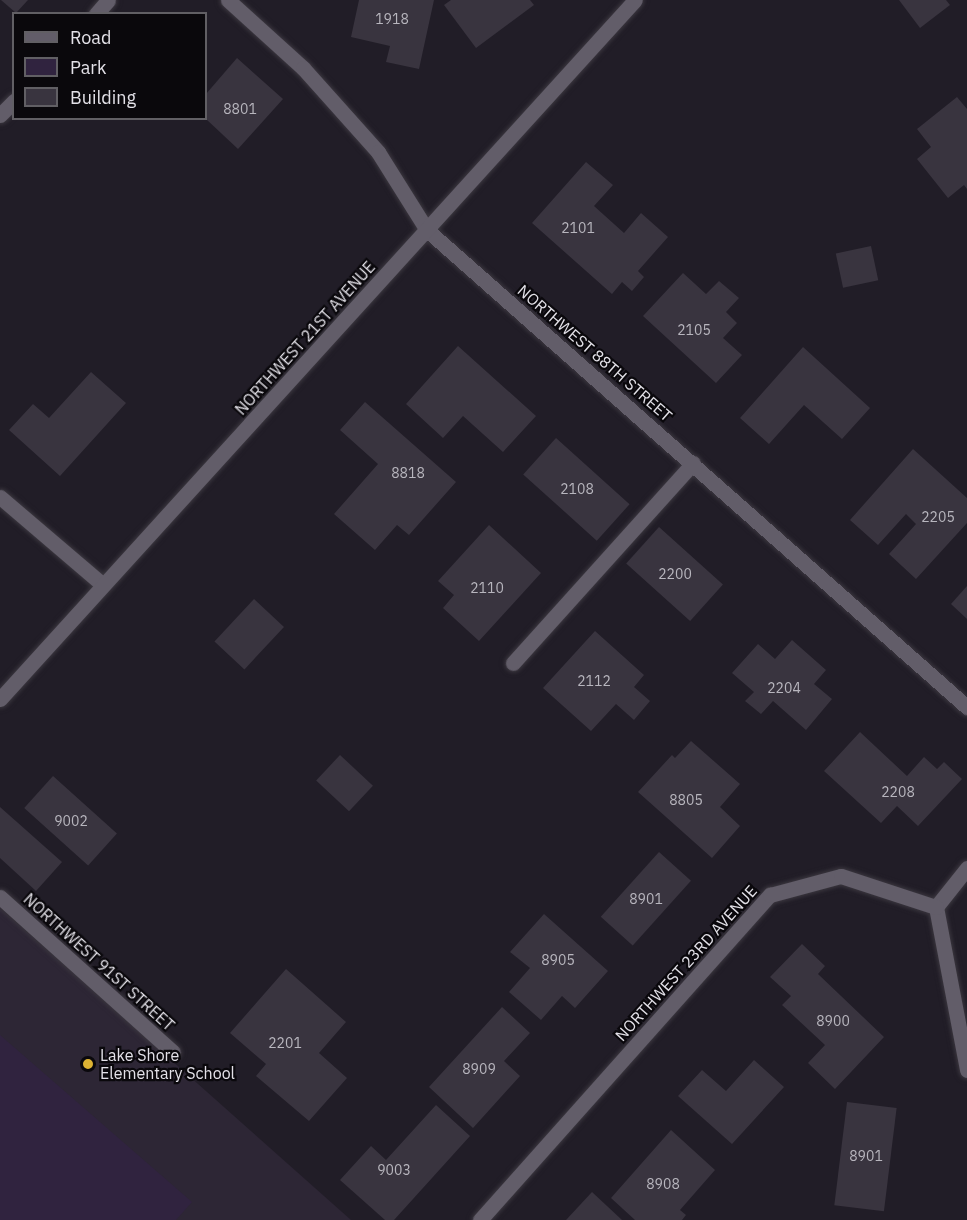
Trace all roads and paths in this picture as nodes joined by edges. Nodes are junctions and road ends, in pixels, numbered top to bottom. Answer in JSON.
{"nodes":[{"id":1,"x":108,"y":0,"type":"edge"},
{"id":2,"x":228,"y":0,"type":"edge"},
{"id":3,"x":635,"y":0,"type":"edge"},
{"id":4,"x":98,"y":12,"type":"edge"},
{"id":5,"x":12,"y":103,"type":"edge"},
{"id":6,"x":0,"y":115,"type":"edge"},
{"id":7,"x":427,"y":230,"type":"junction"},
{"id":8,"x":693,"y":463,"type":"junction"},
{"id":9,"x":0,"y":497,"type":"edge"},
{"id":10,"x":104,"y":585,"type":"junction"},
{"id":11,"x":513,"y":663,"type":"dead end"},
{"id":12,"x":0,"y":699,"type":"edge"},
{"id":13,"x":967,"y":707,"type":"edge"},
{"id":14,"x":967,"y":868,"type":"edge"},
{"id":15,"x":0,"y":897,"type":"edge"},
{"id":16,"x":936,"y":907,"type":"junction"},
{"id":17,"x":173,"y":1053,"type":"dead end"},
{"id":18,"x":967,"y":1070,"type":"edge"},
{"id":19,"x":480,"y":1220,"type":"edge"}],
"edges":[{"from":1,"to":4,"type":"street"},
{"from":2,"to":7,"type":"street","name":"NORTHWEST 88TH STREET"},
{"from":3,"to":7,"type":"street","name":"NORTHWEST 21ST AVENUE"},
{"from":5,"to":6,"type":"street"},
{"from":7,"to":8,"type":"street","name":"NORTHWEST 88TH STREET"},
{"from":7,"to":10,"type":"street","name":"NORTHWEST 21ST AVENUE"},
{"from":8,"to":11,"type":"street"},
{"from":8,"to":13,"type":"street","name":"NORTHWEST 88TH STREET"},
{"from":9,"to":10,"type":"street"},
{"from":10,"to":12,"type":"street","name":"NORTHWEST 21ST AVENUE"},
{"from":14,"to":16,"type":"street"},
{"from":15,"to":17,"type":"street","name":"NORTHWEST 91ST STREET"},
{"from":16,"to":18,"type":"street"},
{"from":16,"to":19,"type":"street","name":"NORTHWEST 23RD AVENUE"}]}
